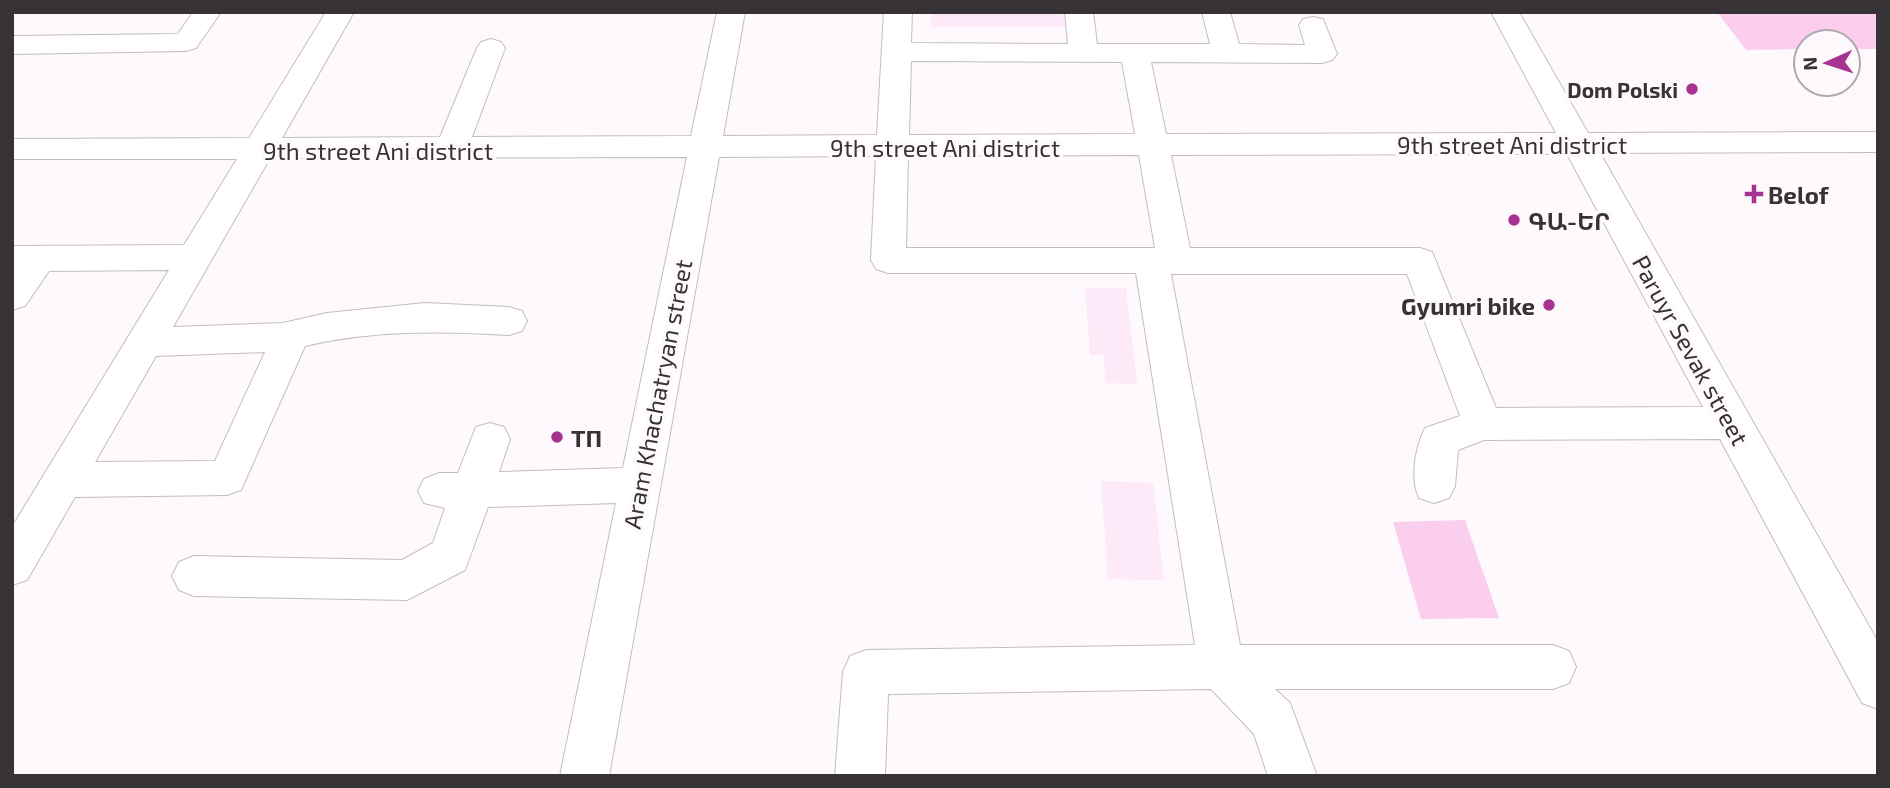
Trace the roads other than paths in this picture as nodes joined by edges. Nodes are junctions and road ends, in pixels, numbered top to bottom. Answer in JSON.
{"nodes":[{"id":1,"x":206,"y":12,"type":"edge"},
{"id":2,"x":340,"y":12,"type":"edge"},
{"id":3,"x":731,"y":12,"type":"edge"},
{"id":4,"x":898,"y":12,"type":"edge"},
{"id":5,"x":1079,"y":12,"type":"edge"},
{"id":6,"x":1216,"y":12,"type":"edge"},
{"id":7,"x":1505,"y":12,"type":"edge"},
{"id":8,"x":1313,"y":25,"type":"dead end"},
{"id":9,"x":12,"y":45,"type":"edge"},
{"id":10,"x":491,"y":48,"type":"dead end"},
{"id":11,"x":896,"y":52,"type":"junction"},
{"id":12,"x":1084,"y":53,"type":"junction"},
{"id":13,"x":1135,"y":53,"type":"junction"},
{"id":14,"x":1227,"y":53,"type":"junction"},
{"id":15,"x":1878,"y":142,"type":"edge"},
{"id":16,"x":1578,"y":144,"type":"junction"},
{"id":17,"x":1154,"y":146,"type":"junction"},
{"id":18,"x":892,"y":147,"type":"junction"},
{"id":19,"x":705,"y":148,"type":"junction"},
{"id":20,"x":12,"y":149,"type":"edge"},
{"id":21,"x":451,"y":149,"type":"junction"},
{"id":22,"x":259,"y":150,"type":"junction"},
{"id":23,"x":195,"y":257,"type":"junction"},
{"id":24,"x":26,"y":259,"type":"edge"},
{"id":25,"x":1163,"y":261,"type":"junction"},
{"id":26,"x":12,"y":297,"type":"edge"},
{"id":27,"x":509,"y":321,"type":"dead end"},
{"id":28,"x":291,"y":336,"type":"junction"},
{"id":29,"x":145,"y":342,"type":"junction"},
{"id":30,"x":1732,"y":423,"type":"junction"},
{"id":31,"x":1483,"y":424,"type":"junction"},
{"id":32,"x":490,"y":439,"type":"dead end"},
{"id":33,"x":64,"y":480,"type":"junction"},
{"id":34,"x":640,"y":485,"type":"junction"},
{"id":35,"x":1434,"y":486,"type":"dead end"},
{"id":36,"x":456,"y":490,"type":"junction"},
{"id":37,"x":12,"y":566,"type":"edge"},
{"id":38,"x":194,"y":576,"type":"dead end"},
{"id":39,"x":1221,"y":667,"type":"junction"},
{"id":40,"x":1553,"y":667,"type":"dead end"},
{"id":41,"x":1878,"y":687,"type":"edge"},
{"id":42,"x":584,"y":776,"type":"edge"},
{"id":43,"x":860,"y":776,"type":"edge"},
{"id":44,"x":1293,"y":776,"type":"edge"}],
"edges":[{"from":1,"to":9,"type":"street"},
{"from":2,"to":22,"type":"street"},
{"from":3,"to":19,"type":"street","name":"Aram Khachatryan street"},
{"from":4,"to":11,"type":"street"},
{"from":5,"to":12,"type":"street"},
{"from":6,"to":14,"type":"street"},
{"from":7,"to":16,"type":"street","name":"Paruyr Sevak street"},
{"from":8,"to":14,"type":"street"},
{"from":10,"to":21,"type":"street"},
{"from":11,"to":12,"type":"street"},
{"from":11,"to":18,"type":"street"},
{"from":12,"to":13,"type":"street"},
{"from":13,"to":14,"type":"street"},
{"from":13,"to":17,"type":"street"},
{"from":15,"to":16,"type":"street","name":"9th street Ani district"},
{"from":16,"to":17,"type":"street","name":"9th street Ani district"},
{"from":16,"to":30,"type":"street","name":"Paruyr Sevak street"},
{"from":17,"to":18,"type":"street","name":"9th street Ani district"},
{"from":17,"to":25,"type":"street"},
{"from":18,"to":19,"type":"street","name":"9th street Ani district"},
{"from":18,"to":25,"type":"street"},
{"from":19,"to":21,"type":"street","name":"9th street Ani district"},
{"from":19,"to":34,"type":"street","name":"Aram Khachatryan street"},
{"from":20,"to":22,"type":"street","name":"9th street Ani district"},
{"from":21,"to":22,"type":"street","name":"9th street Ani district"},
{"from":22,"to":23,"type":"street"},
{"from":23,"to":24,"type":"street"},
{"from":23,"to":29,"type":"street"},
{"from":24,"to":26,"type":"street"},
{"from":25,"to":31,"type":"street"},
{"from":25,"to":39,"type":"street"},
{"from":27,"to":28,"type":"street"},
{"from":28,"to":29,"type":"street"},
{"from":28,"to":33,"type":"street"},
{"from":29,"to":33,"type":"street"},
{"from":30,"to":31,"type":"street"},
{"from":30,"to":41,"type":"street","name":"Paruyr Sevak street"},
{"from":31,"to":35,"type":"street"},
{"from":32,"to":36,"type":"street"},
{"from":33,"to":37,"type":"street"},
{"from":34,"to":36,"type":"street"},
{"from":34,"to":42,"type":"street","name":"Aram Khachatryan street"},
{"from":36,"to":38,"type":"street"},
{"from":39,"to":40,"type":"street"},
{"from":39,"to":43,"type":"street"},
{"from":39,"to":44,"type":"street"}]}
